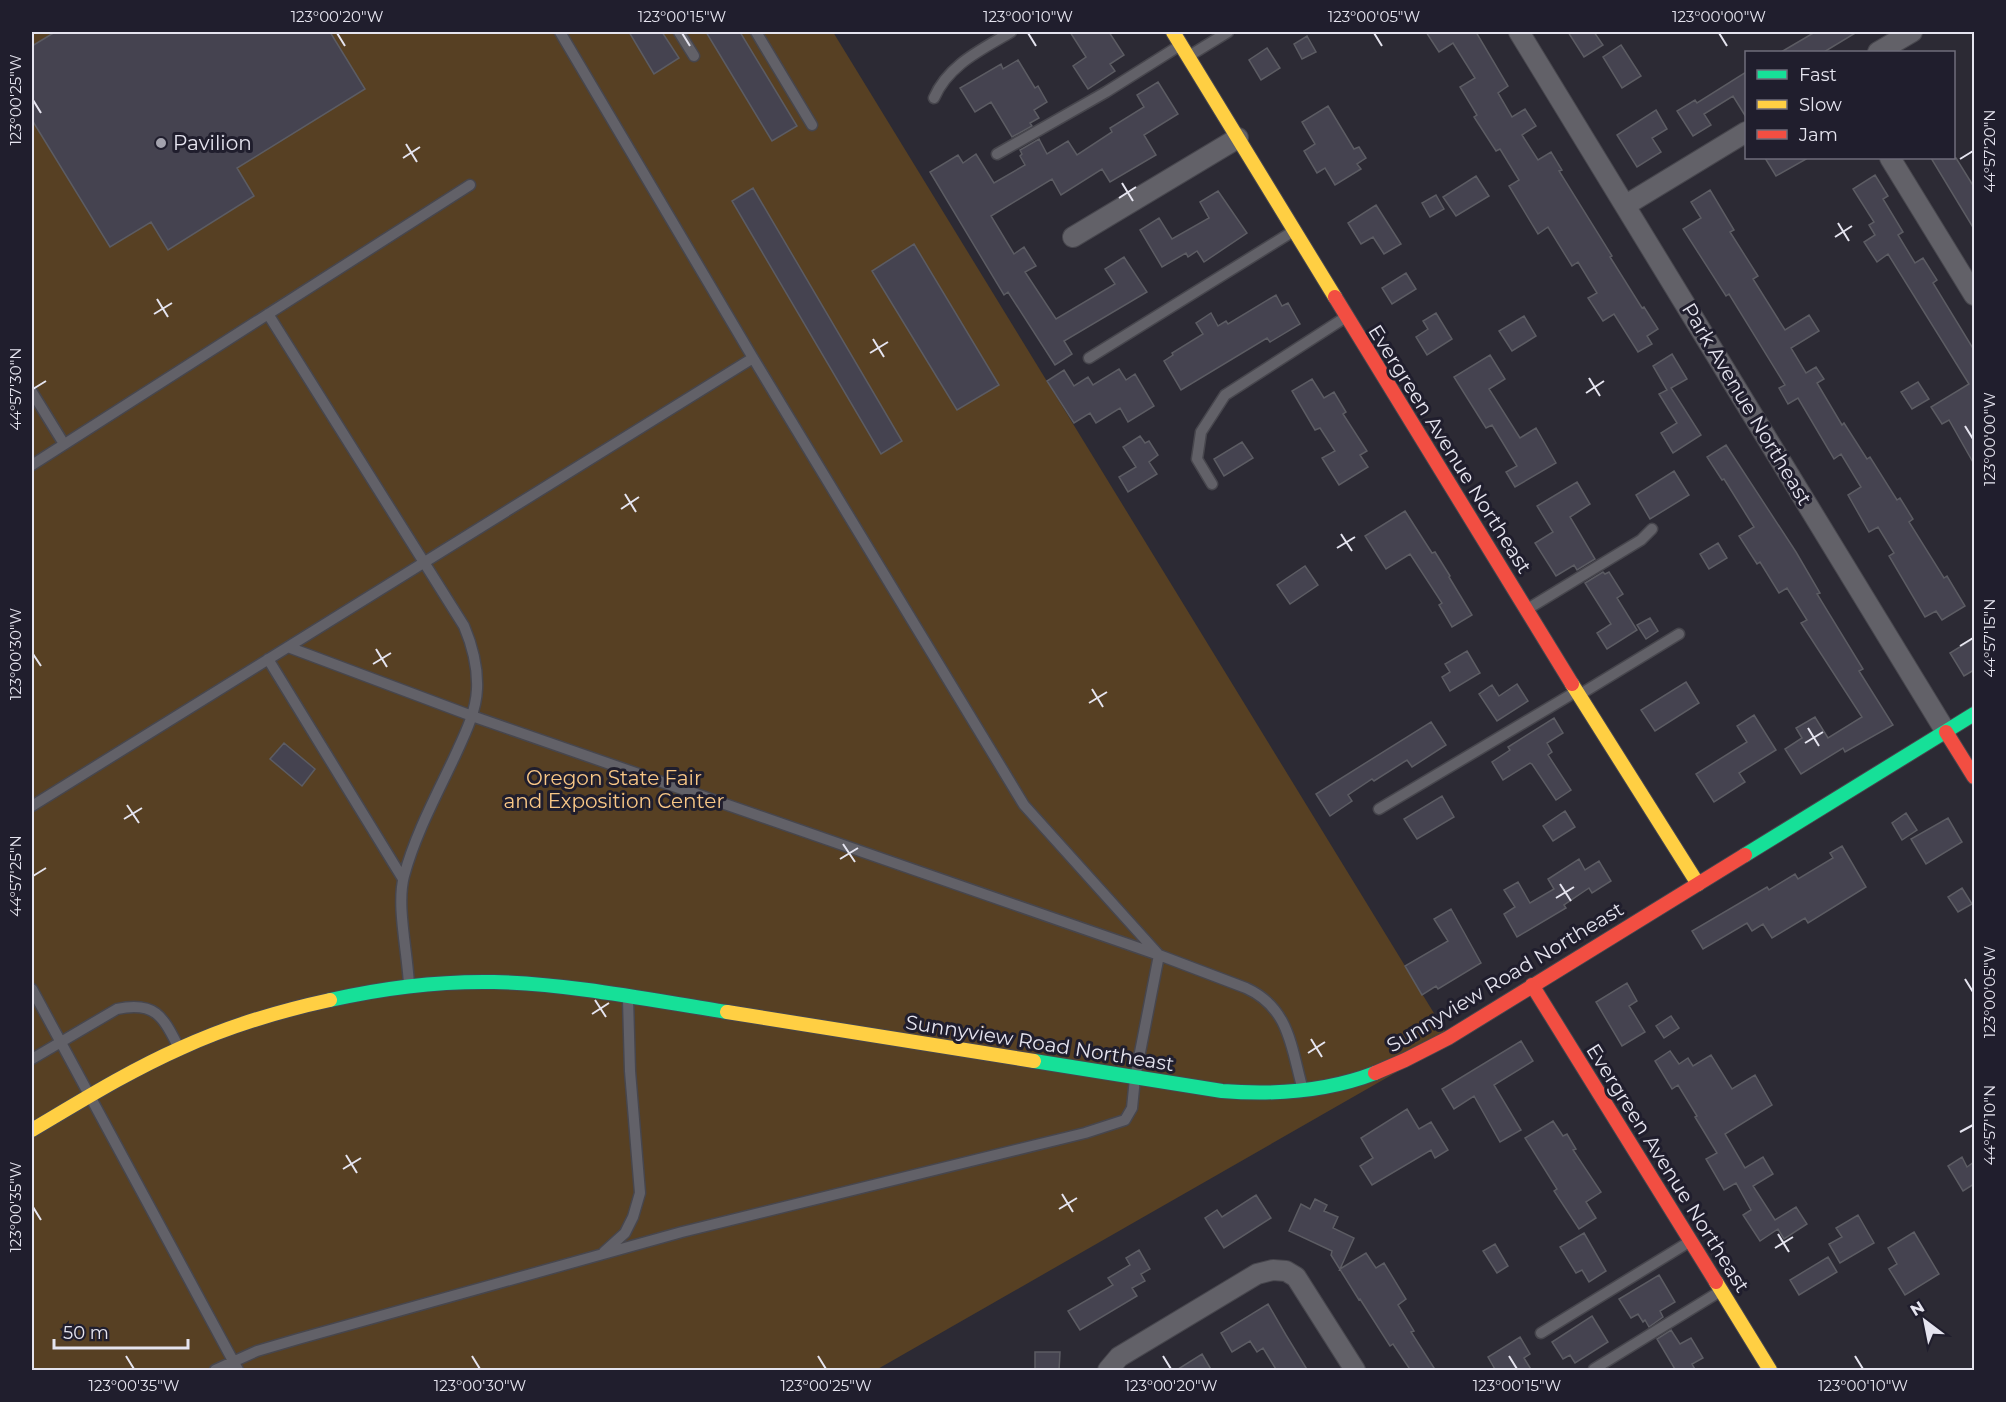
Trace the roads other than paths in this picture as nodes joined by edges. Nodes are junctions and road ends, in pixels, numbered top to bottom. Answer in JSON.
{"nodes":[{"id":1,"x":560,"y":32,"type":"edge"},
{"id":2,"x":679,"y":32,"type":"edge"},
{"id":3,"x":756,"y":32,"type":"edge"},
{"id":4,"x":1011,"y":32,"type":"edge"},
{"id":5,"x":1173,"y":32,"type":"edge"},
{"id":6,"x":1228,"y":32,"type":"edge"},
{"id":7,"x":1519,"y":32,"type":"edge"},
{"id":8,"x":1912,"y":32,"type":"edge"},
{"id":9,"x":1185,"y":50,"type":"junction"},
{"id":10,"x":1880,"y":51,"type":"edge"},
{"id":11,"x":694,"y":56,"type":"dead end"},
{"id":12,"x":934,"y":98,"type":"dead end"},
{"id":13,"x":812,"y":125,"type":"dead end"},
{"id":14,"x":1745,"y":133,"type":"edge"},
{"id":15,"x":1238,"y":138,"type":"junction"},
{"id":16,"x":997,"y":154,"type":"dead end"},
{"id":17,"x":1891,"y":159,"type":"edge"},
{"id":18,"x":470,"y":185,"type":"dead end"},
{"id":19,"x":1626,"y":205,"type":"junction"},
{"id":20,"x":1294,"y":231,"type":"junction"},
{"id":21,"x":1073,"y":237,"type":"dead end"},
{"id":22,"x":1974,"y":295,"type":"edge"},
{"id":23,"x":268,"y":314,"type":"junction"},
{"id":24,"x":1346,"y":317,"type":"junction"},
{"id":25,"x":753,"y":358,"type":"junction"},
{"id":26,"x":1089,"y":358,"type":"dead end"},
{"id":27,"x":32,"y":392,"type":"edge"},
{"id":28,"x":64,"y":444,"type":"junction"},
{"id":29,"x":32,"y":465,"type":"edge"},
{"id":30,"x":1212,"y":484,"type":"dead end"},
{"id":31,"x":1652,"y":529,"type":"dead end"},
{"id":32,"x":424,"y":562,"type":"junction"},
{"id":33,"x":1526,"y":610,"type":"junction"},
{"id":34,"x":1679,"y":634,"type":"dead end"},
{"id":35,"x":288,"y":648,"type":"junction"},
{"id":36,"x":268,"y":659,"type":"junction"},
{"id":37,"x":1578,"y":693,"type":"junction"},
{"id":38,"x":1974,"y":714,"type":"edge"},
{"id":39,"x":472,"y":716,"type":"junction"},
{"id":40,"x":1946,"y":732,"type":"junction"},
{"id":41,"x":1974,"y":777,"type":"edge"},
{"id":42,"x":32,"y":806,"type":"edge"},
{"id":43,"x":1379,"y":809,"type":"dead end"},
{"id":44,"x":403,"y":879,"type":"junction"},
{"id":45,"x":1698,"y":884,"type":"junction"},
{"id":46,"x":1159,"y":955,"type":"junction"},
{"id":47,"x":1532,"y":985,"type":"junction"},
{"id":48,"x":409,"y":987,"type":"junction"},
{"id":49,"x":32,"y":989,"type":"edge"},
{"id":50,"x":628,"y":996,"type":"junction"},
{"id":51,"x":60,"y":1042,"type":"junction"},
{"id":52,"x":180,"y":1049,"type":"junction"},
{"id":53,"x":32,"y":1059,"type":"edge"},
{"id":54,"x":1135,"y":1078,"type":"junction"},
{"id":55,"x":1304,"y":1090,"type":"junction"},
{"id":56,"x":90,"y":1096,"type":"junction"},
{"id":57,"x":32,"y":1130,"type":"edge"},
{"id":58,"x":1690,"y":1241,"type":"junction"},
{"id":59,"x":598,"y":1256,"type":"junction"},
{"id":60,"x":1721,"y":1290,"type":"junction"},
{"id":61,"x":1541,"y":1333,"type":"dead end"},
{"id":62,"x":236,"y":1366,"type":"edge"},
{"id":63,"x":1594,"y":1369,"type":"edge"},
{"id":64,"x":215,"y":1371,"type":"edge"},
{"id":65,"x":1108,"y":1371,"type":"edge"},
{"id":66,"x":1355,"y":1371,"type":"edge"},
{"id":67,"x":1770,"y":1371,"type":"edge"}],
"edges":[{"from":1,"to":25,"type":"lane"},
{"from":2,"to":11,"type":"lane"},
{"from":3,"to":13,"type":"lane"},
{"from":4,"to":12,"type":"lane"},
{"from":5,"to":9,"type":"main road","name":"Evergreen Avenue Northeast"},
{"from":6,"to":9,"type":"lane"},
{"from":7,"to":19,"type":"street","name":"Park Avenue Northeast"},
{"from":8,"to":10,"type":"street"},
{"from":9,"to":15,"type":"main road","name":"Evergreen Avenue Northeast"},
{"from":9,"to":16,"type":"lane"},
{"from":14,"to":19,"type":"street"},
{"from":15,"to":20,"type":"main road","name":"Evergreen Avenue Northeast"},
{"from":15,"to":21,"type":"street"},
{"from":17,"to":22,"type":"street"},
{"from":18,"to":23,"type":"lane"},
{"from":19,"to":40,"type":"street","name":"Park Avenue Northeast"},
{"from":20,"to":24,"type":"main road","name":"Evergreen Avenue Northeast"},
{"from":20,"to":26,"type":"lane"},
{"from":23,"to":28,"type":"lane"},
{"from":23,"to":32,"type":"lane"},
{"from":24,"to":30,"type":"lane"},
{"from":24,"to":33,"type":"main road","name":"Evergreen Avenue Northeast"},
{"from":25,"to":32,"type":"lane"},
{"from":25,"to":46,"type":"lane"},
{"from":27,"to":28,"type":"lane"},
{"from":28,"to":29,"type":"lane"},
{"from":31,"to":33,"type":"lane"},
{"from":32,"to":35,"type":"lane"},
{"from":32,"to":39,"type":"lane"},
{"from":33,"to":37,"type":"main road","name":"Evergreen Avenue Northeast"},
{"from":34,"to":37,"type":"lane"},
{"from":35,"to":36,"type":"lane"},
{"from":35,"to":39,"type":"lane"},
{"from":36,"to":42,"type":"lane"},
{"from":36,"to":44,"type":"lane"},
{"from":37,"to":43,"type":"lane"},
{"from":37,"to":45,"type":"main road","name":"Evergreen Avenue Northeast"},
{"from":38,"to":40,"type":"main road","name":"Sunnyview Road Northeast"},
{"from":39,"to":44,"type":"lane"},
{"from":39,"to":46,"type":"lane"},
{"from":40,"to":41,"type":"main road","name":"Park Avenue Northeast"},
{"from":40,"to":45,"type":"main road","name":"Sunnyview Road Northeast"},
{"from":44,"to":48,"type":"lane"},
{"from":45,"to":47,"type":"main road","name":"Sunnyview Road Northeast"},
{"from":46,"to":54,"type":"lane"},
{"from":46,"to":55,"type":"lane"},
{"from":47,"to":55,"type":"main road","name":"Sunnyview Road Northeast"},
{"from":47,"to":58,"type":"main road","name":"Evergreen Avenue Northeast"},
{"from":48,"to":50,"type":"main road","name":"Sunnyview Road Northeast"},
{"from":48,"to":52,"type":"main road","name":"Sunnyview Road Northeast"},
{"from":49,"to":51,"type":"lane"},
{"from":50,"to":54,"type":"main road","name":"Sunnyview Road Northeast"},
{"from":50,"to":59,"type":"lane"},
{"from":51,"to":52,"type":"lane"},
{"from":51,"to":53,"type":"lane"},
{"from":51,"to":56,"type":"lane"},
{"from":52,"to":56,"type":"main road","name":"Sunnyview Road Northeast"},
{"from":54,"to":55,"type":"main road","name":"Sunnyview Road Northeast"},
{"from":54,"to":59,"type":"lane"},
{"from":56,"to":57,"type":"main road","name":"Sunnyview Road Northeast"},
{"from":56,"to":62,"type":"lane"},
{"from":58,"to":60,"type":"main road","name":"Evergreen Avenue Northeast"},
{"from":58,"to":61,"type":"lane"},
{"from":59,"to":62,"type":"lane"},
{"from":60,"to":63,"type":"lane"},
{"from":60,"to":67,"type":"main road","name":"Evergreen Avenue Northeast"},
{"from":62,"to":64,"type":"lane"},
{"from":65,"to":66,"type":"street"}]}
